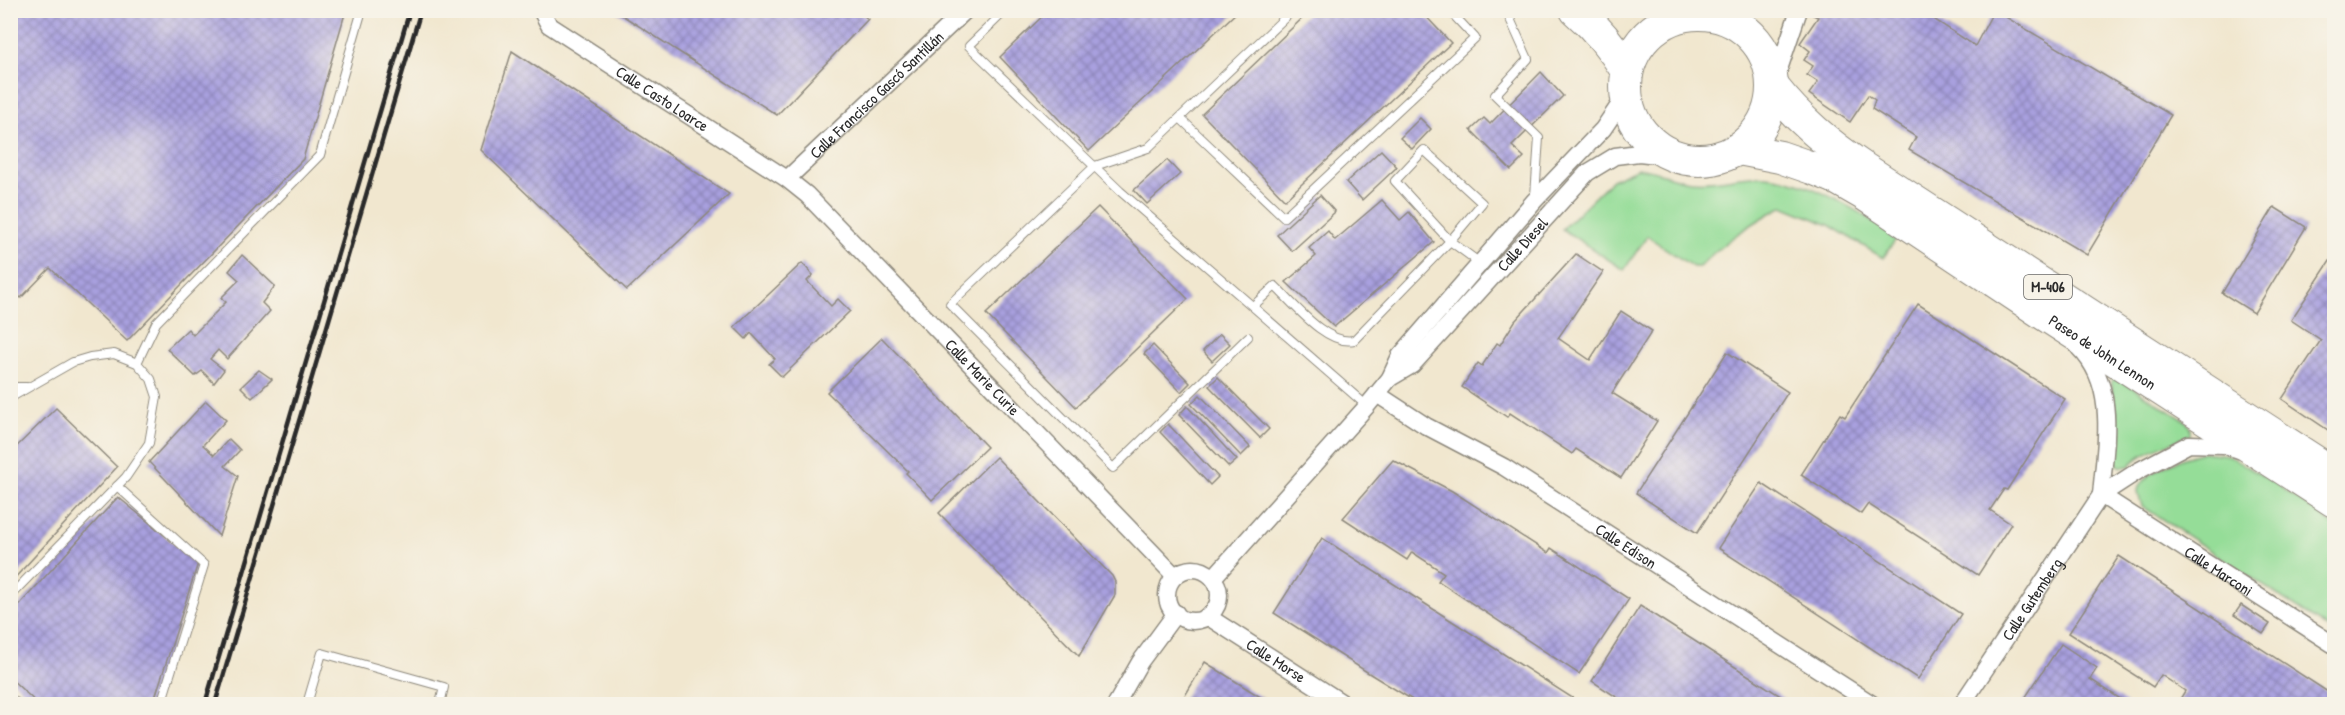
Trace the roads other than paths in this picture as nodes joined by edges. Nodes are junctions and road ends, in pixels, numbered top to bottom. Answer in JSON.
{"nodes":[{"id":1,"x":362,"y":10,"type":"edge"},
{"id":2,"x":941,"y":10,"type":"edge"},
{"id":3,"x":1006,"y":10,"type":"edge"},
{"id":4,"x":1293,"y":10,"type":"edge"},
{"id":5,"x":1449,"y":10,"type":"edge"},
{"id":6,"x":1506,"y":10,"type":"edge"},
{"id":7,"x":1575,"y":10,"type":"edge"},
{"id":8,"x":1799,"y":10,"type":"edge"},
{"id":9,"x":541,"y":11,"type":"edge"},
{"id":10,"x":1691,"y":13,"type":"edge"},
{"id":11,"x":961,"y":15,"type":"edge"},
{"id":12,"x":1627,"y":83,"type":"junction"},
{"id":13,"x":1773,"y":87,"type":"junction"},
{"id":14,"x":1180,"y":118,"type":"junction"},
{"id":15,"x":1739,"y":150,"type":"junction"},
{"id":16,"x":1675,"y":157,"type":"junction"},
{"id":17,"x":1095,"y":166,"type":"junction"},
{"id":18,"x":787,"y":179,"type":"junction"},
{"id":19,"x":1535,"y":200,"type":"junction"},
{"id":20,"x":1450,"y":241,"type":"junction"},
{"id":21,"x":1480,"y":263,"type":"junction"},
{"id":22,"x":1253,"y":306,"type":"junction"},
{"id":23,"x":2038,"y":316,"type":"junction"},
{"id":24,"x":1248,"y":337,"type":"dead end"},
{"id":25,"x":137,"y":363,"type":"junction"},
{"id":26,"x":1390,"y":378,"type":"junction"},
{"id":27,"x":10,"y":387,"type":"edge"},
{"id":28,"x":27,"y":387,"type":"junction"},
{"id":29,"x":10,"y":398,"type":"edge"},
{"id":30,"x":1372,"y":400,"type":"junction"},
{"id":31,"x":2274,"y":462,"type":"junction"},
{"id":32,"x":2334,"y":474,"type":"edge"},
{"id":33,"x":117,"y":486,"type":"junction"},
{"id":34,"x":2101,"y":495,"type":"junction"},
{"id":35,"x":2334,"y":501,"type":"edge"},
{"id":36,"x":1175,"y":576,"type":"junction"},
{"id":37,"x":1213,"y":578,"type":"junction"},
{"id":38,"x":10,"y":596,"type":"edge"},
{"id":39,"x":1176,"y":613,"type":"junction"},
{"id":40,"x":1207,"y":616,"type":"junction"},
{"id":41,"x":2334,"y":645,"type":"edge"},
{"id":42,"x":10,"y":698,"type":"edge"},
{"id":43,"x":18,"y":705,"type":"edge"},
{"id":44,"x":161,"y":705,"type":"edge"},
{"id":45,"x":308,"y":705,"type":"edge"},
{"id":46,"x":440,"y":705,"type":"edge"},
{"id":47,"x":1116,"y":705,"type":"edge"},
{"id":48,"x":1344,"y":705,"type":"edge"},
{"id":49,"x":1872,"y":705,"type":"edge"},
{"id":50,"x":1962,"y":705,"type":"edge"}],
"edges":[{"from":1,"to":25,"type":"lane"},
{"from":2,"to":11,"type":"street"},
{"from":3,"to":17,"type":"lane"},
{"from":4,"to":14,"type":"lane"},
{"from":5,"to":14,"type":"lane"},
{"from":6,"to":19,"type":"lane"},
{"from":7,"to":12,"type":"highway","number":"M-406"},
{"from":8,"to":13,"type":"street"},
{"from":9,"to":18,"type":"street","name":"Calle Casto Loarce"},
{"from":10,"to":12,"type":"highway","number":"M-406"},
{"from":10,"to":13,"type":"highway","number":"M-406"},
{"from":11,"to":18,"type":"street","name":"Calle Francisco Gascó Santillán"},
{"from":12,"to":16,"type":"highway","number":"M-406"},
{"from":12,"to":19,"type":"street","name":"Calle Diesel"},
{"from":13,"to":15,"type":"highway","number":"M-406"},
{"from":13,"to":32,"type":"highway","name":"Paseo de John Lennon","number":"M-406"},
{"from":14,"to":17,"type":"lane"},
{"from":15,"to":16,"type":"highway","number":"M-406"},
{"from":15,"to":23,"type":"highway","name":"Paseo de John Lennon","number":"M-406"},
{"from":16,"to":26,"type":"street","name":"Calle Diesel"},
{"from":17,"to":22,"type":"lane"},
{"from":17,"to":24,"type":"lane"},
{"from":18,"to":36,"type":"street","name":"Calle Marie Curie"},
{"from":19,"to":21,"type":"street","name":"Calle Diesel"},
{"from":20,"to":20,"type":"lane"},
{"from":20,"to":21,"type":"lane"},
{"from":20,"to":22,"type":"lane"},
{"from":21,"to":26,"type":"street","name":"Calle Diesel"},
{"from":22,"to":30,"type":"lane"},
{"from":23,"to":31,"type":"highway","name":"Paseo de John Lennon","number":"M-406"},
{"from":23,"to":34,"type":"street"},
{"from":25,"to":28,"type":"lane"},
{"from":25,"to":33,"type":"lane"},
{"from":26,"to":30,"type":"street","name":"Calle Diesel"},
{"from":27,"to":28,"type":"lane"},
{"from":28,"to":29,"type":"lane"},
{"from":30,"to":37,"type":"street","name":"Calle Diesel"},
{"from":30,"to":49,"type":"street","name":"Calle Edison"},
{"from":31,"to":34,"type":"street"},
{"from":31,"to":35,"type":"highway","name":"Paseo de John Lennon","number":"M-406"},
{"from":33,"to":38,"type":"lane"},
{"from":33,"to":44,"type":"lane"},
{"from":34,"to":41,"type":"street","name":"Calle Marconi"},
{"from":34,"to":50,"type":"street","name":"Calle Gutemberg"},
{"from":36,"to":37,"type":"street"},
{"from":36,"to":39,"type":"street"},
{"from":37,"to":40,"type":"street"},
{"from":39,"to":40,"type":"street"},
{"from":39,"to":47,"type":"street"},
{"from":40,"to":48,"type":"street","name":"Calle Morse"},
{"from":42,"to":43,"type":"lane"},
{"from":45,"to":46,"type":"lane"}]}
